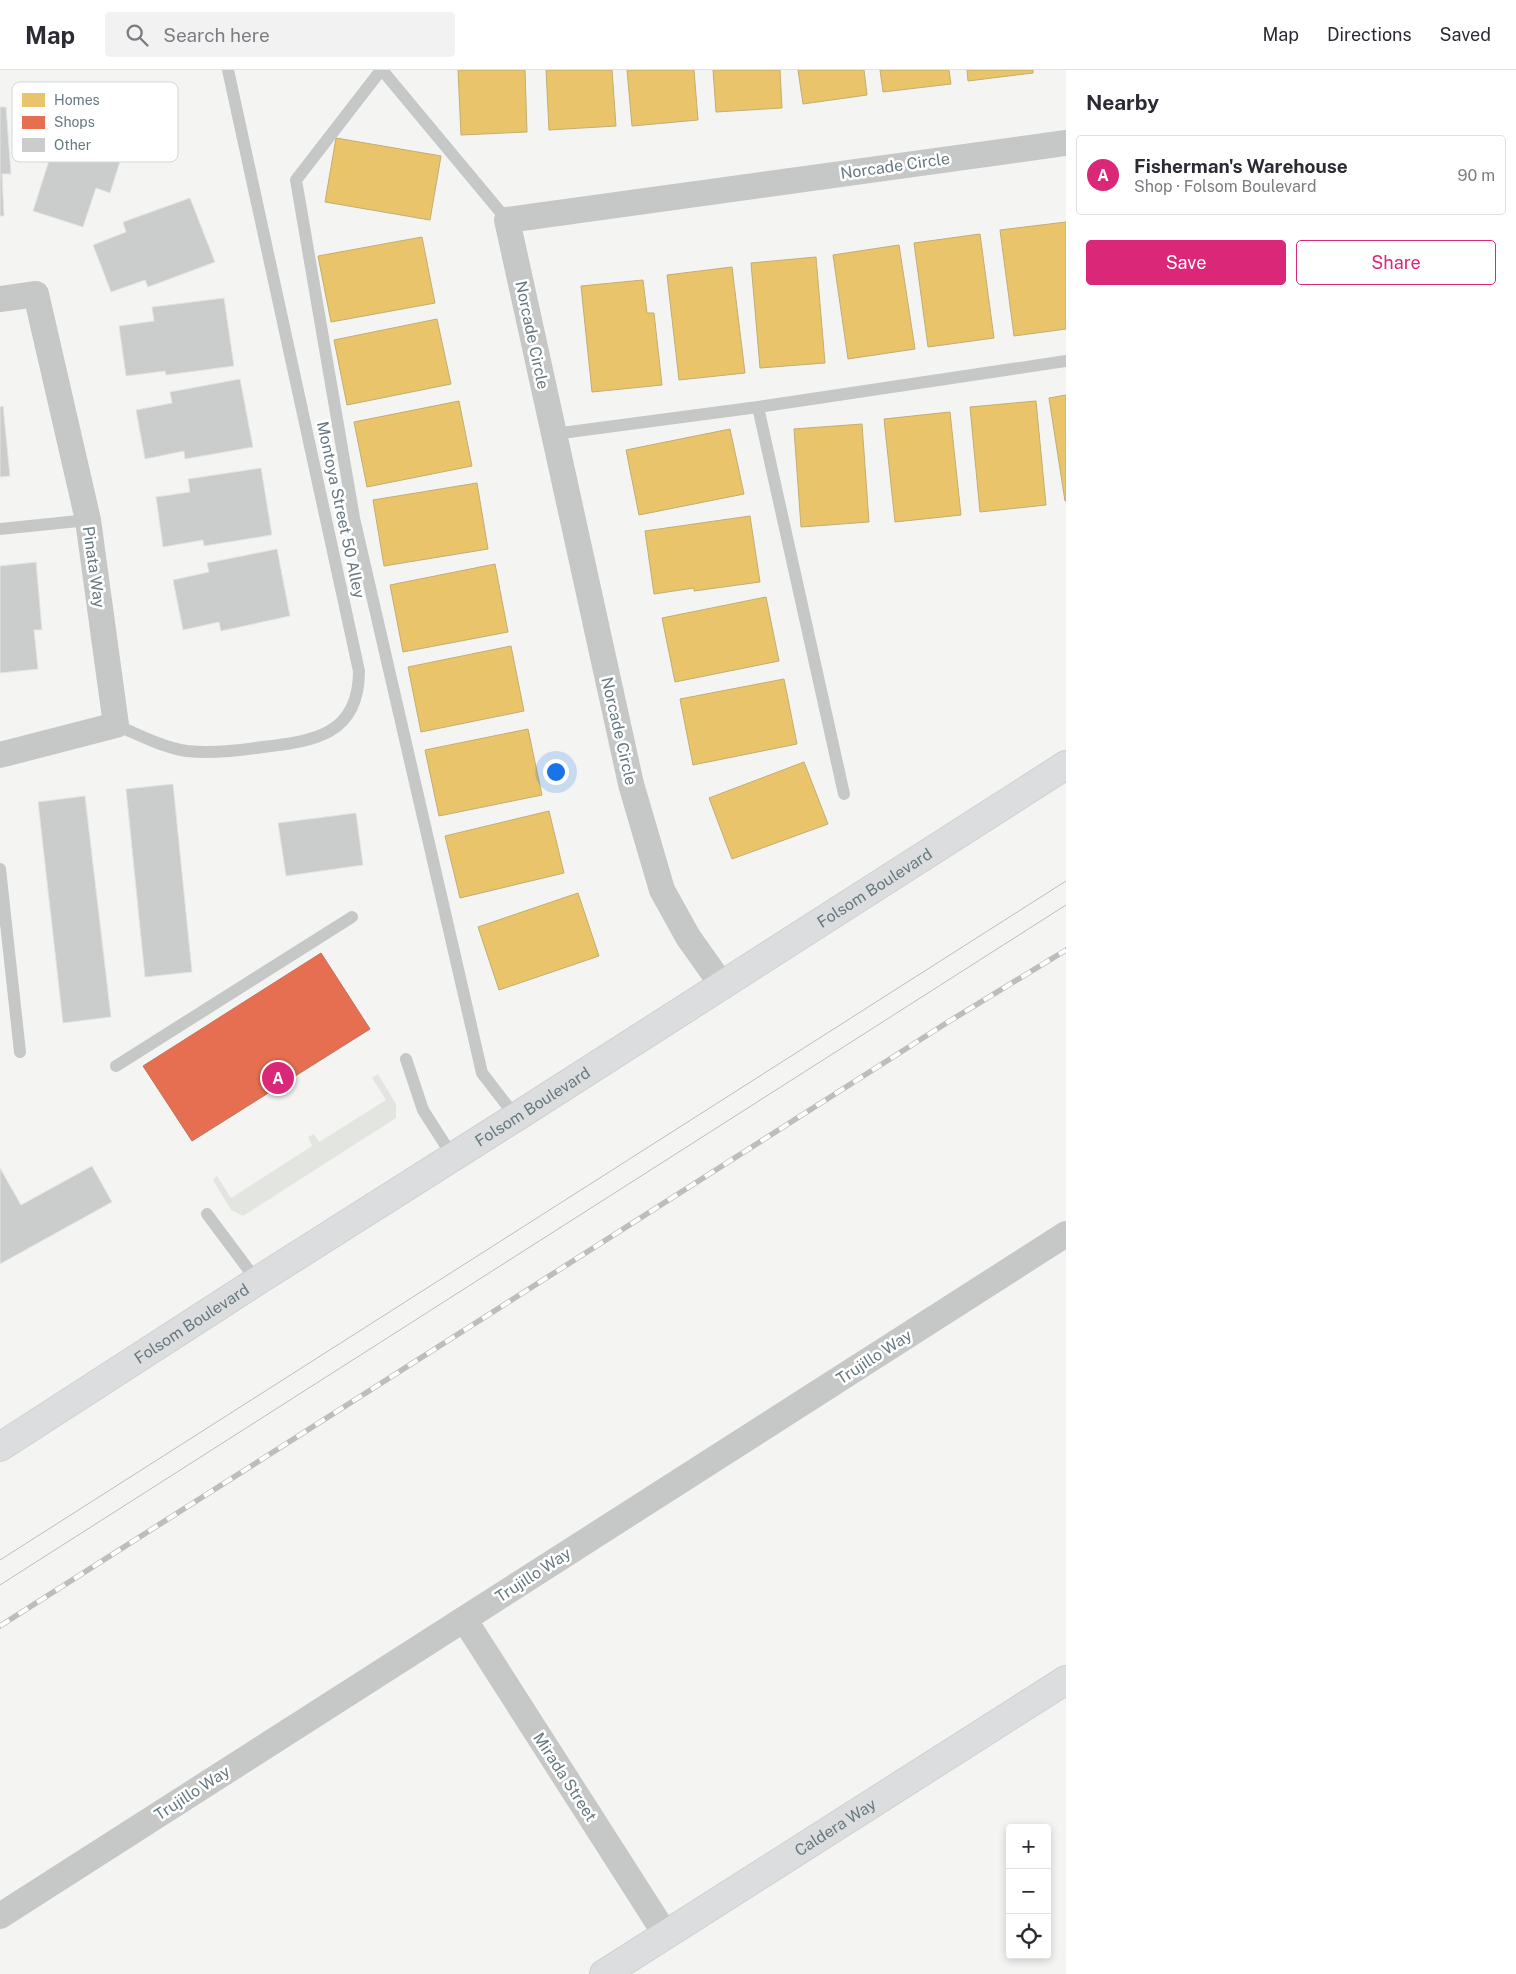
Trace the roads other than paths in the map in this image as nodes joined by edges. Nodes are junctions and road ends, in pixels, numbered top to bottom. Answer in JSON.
{"nodes":[{"id":1,"x":228,"y":70,"type":"edge"},
{"id":2,"x":382,"y":70,"type":"edge"},
{"id":3,"x":1066,"y":143,"type":"edge"},
{"id":4,"x":507,"y":220,"type":"junction"},
{"id":5,"x":0,"y":299,"type":"edge"},
{"id":6,"x":1066,"y":361,"type":"edge"},
{"id":7,"x":758,"y":408,"type":"junction"},
{"id":8,"x":554,"y":434,"type":"junction"},
{"id":9,"x":88,"y":520,"type":"junction"},
{"id":10,"x":0,"y":529,"type":"edge"},
{"id":11,"x":116,"y":725,"type":"junction"},
{"id":12,"x":0,"y":755,"type":"edge"},
{"id":13,"x":1066,"y":765,"type":"edge"},
{"id":14,"x":844,"y":794,"type":"dead end"},
{"id":15,"x":0,"y":869,"type":"edge"},
{"id":16,"x":352,"y":917,"type":"dead end"},
{"id":17,"x":722,"y":985,"type":"junction"},
{"id":18,"x":20,"y":1052,"type":"dead end"},
{"id":19,"x":406,"y":1059,"type":"dead end"},
{"id":20,"x":116,"y":1066,"type":"dead end"},
{"id":21,"x":516,"y":1118,"type":"junction"},
{"id":22,"x":453,"y":1157,"type":"junction"},
{"id":23,"x":207,"y":1214,"type":"dead end"},
{"id":24,"x":1066,"y":1234,"type":"edge"},
{"id":25,"x":257,"y":1281,"type":"junction"},
{"id":26,"x":0,"y":1447,"type":"edge"},
{"id":27,"x":464,"y":1619,"type":"junction"},
{"id":28,"x":1066,"y":1680,"type":"edge"},
{"id":29,"x":0,"y":1916,"type":"edge"},
{"id":30,"x":666,"y":1935,"type":"junction"},
{"id":31,"x":604,"y":1974,"type":"edge"}],
"edges":[{"from":1,"to":11,"type":"lane","name":"Montoya Street 50 Alley"},
{"from":2,"to":4,"type":"lane"},
{"from":2,"to":21,"type":"lane"},
{"from":3,"to":4,"type":"street","name":"Norcade Circle"},
{"from":4,"to":8,"type":"street","name":"Norcade Circle"},
{"from":5,"to":9,"type":"street","name":"Pinata Way"},
{"from":6,"to":7,"type":"lane"},
{"from":7,"to":8,"type":"lane"},
{"from":7,"to":14,"type":"lane"},
{"from":8,"to":17,"type":"street","name":"Norcade Circle"},
{"from":9,"to":10,"type":"lane"},
{"from":9,"to":11,"type":"street","name":"Pinata Way"},
{"from":11,"to":12,"type":"street"},
{"from":13,"to":17,"type":"main road","name":"Folsom Boulevard"},
{"from":15,"to":18,"type":"lane"},
{"from":16,"to":20,"type":"lane"},
{"from":17,"to":21,"type":"main road","name":"Folsom Boulevard"},
{"from":19,"to":22,"type":"lane"},
{"from":21,"to":22,"type":"main road","name":"Folsom Boulevard"},
{"from":22,"to":25,"type":"main road","name":"Folsom Boulevard"},
{"from":23,"to":25,"type":"lane"},
{"from":24,"to":27,"type":"street","name":"Trujillo Way"},
{"from":25,"to":26,"type":"main road","name":"Folsom Boulevard"},
{"from":27,"to":29,"type":"street","name":"Trujillo Way"},
{"from":27,"to":30,"type":"street","name":"Mirada Street"},
{"from":28,"to":30,"type":"main road","name":"Caldera Way"},
{"from":30,"to":31,"type":"main road","name":"Caldera Way"}]}
